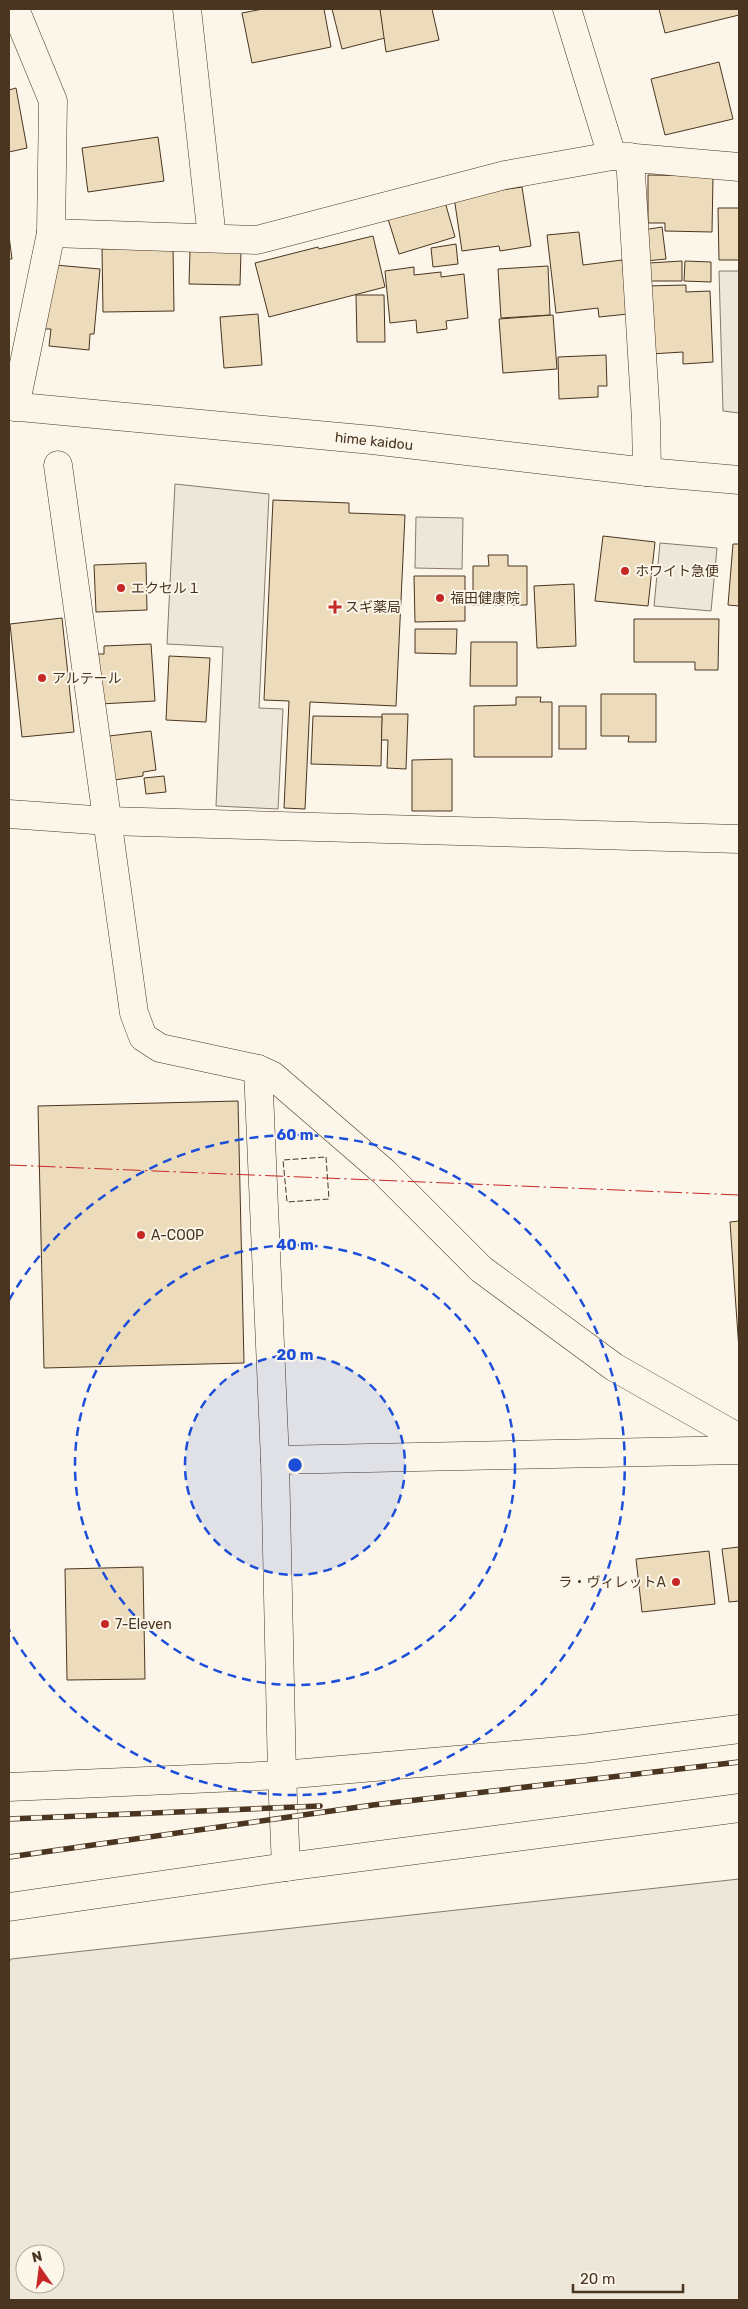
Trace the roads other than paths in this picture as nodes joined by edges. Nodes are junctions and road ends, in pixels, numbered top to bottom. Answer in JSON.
{"nodes":[{"id":1,"x":15,"y":9,"type":"edge"},
{"id":2,"x":187,"y":9,"type":"edge"},
{"id":3,"x":567,"y":9,"type":"edge"},
{"id":4,"x":621,"y":156,"type":"junction"},
{"id":5,"x":739,"y":167,"type":"edge"},
{"id":6,"x":52,"y":233,"type":"junction"},
{"id":7,"x":212,"y":238,"type":"junction"},
{"id":8,"x":12,"y":406,"type":"edge"},
{"id":9,"x":58,"y":465,"type":"dead end"},
{"id":10,"x":647,"y":472,"type":"junction"},
{"id":11,"x":739,"y":480,"type":"edge"},
{"id":12,"x":9,"y":814,"type":"edge"},
{"id":13,"x":108,"y":821,"type":"junction"},
{"id":14,"x":739,"y":839,"type":"edge"},
{"id":15,"x":258,"y":1069,"type":"junction"},
{"id":16,"x":739,"y":1438,"type":"edge"},
{"id":17,"x":739,"y":1450,"type":"edge"},
{"id":18,"x":275,"y":1460,"type":"junction"},
{"id":19,"x":739,"y":1729,"type":"edge"},
{"id":20,"x":282,"y":1775,"type":"junction"},
{"id":21,"x":9,"y":1787,"type":"edge"},
{"id":22,"x":739,"y":1808,"type":"edge"},
{"id":23,"x":286,"y":1867,"type":"junction"},
{"id":24,"x":9,"y":1907,"type":"edge"}],
"edges":[{"from":1,"to":6,"type":"street"},
{"from":2,"to":7,"type":"street"},
{"from":3,"to":4,"type":"street"},
{"from":4,"to":5,"type":"street"},
{"from":4,"to":7,"type":"street"},
{"from":4,"to":10,"type":"street"},
{"from":6,"to":7,"type":"street"},
{"from":6,"to":8,"type":"street"},
{"from":8,"to":10,"type":"street","name":"hime kaidou"},
{"from":9,"to":13,"type":"street"},
{"from":10,"to":11,"type":"street","name":"hime kaidou"},
{"from":12,"to":13,"type":"street"},
{"from":13,"to":14,"type":"street"},
{"from":13,"to":15,"type":"street"},
{"from":15,"to":16,"type":"street"},
{"from":15,"to":18,"type":"street"},
{"from":17,"to":18,"type":"street"},
{"from":18,"to":20,"type":"street"},
{"from":19,"to":20,"type":"street"},
{"from":20,"to":21,"type":"street"},
{"from":20,"to":23,"type":"street"},
{"from":22,"to":23,"type":"street"},
{"from":23,"to":24,"type":"street"}]}
